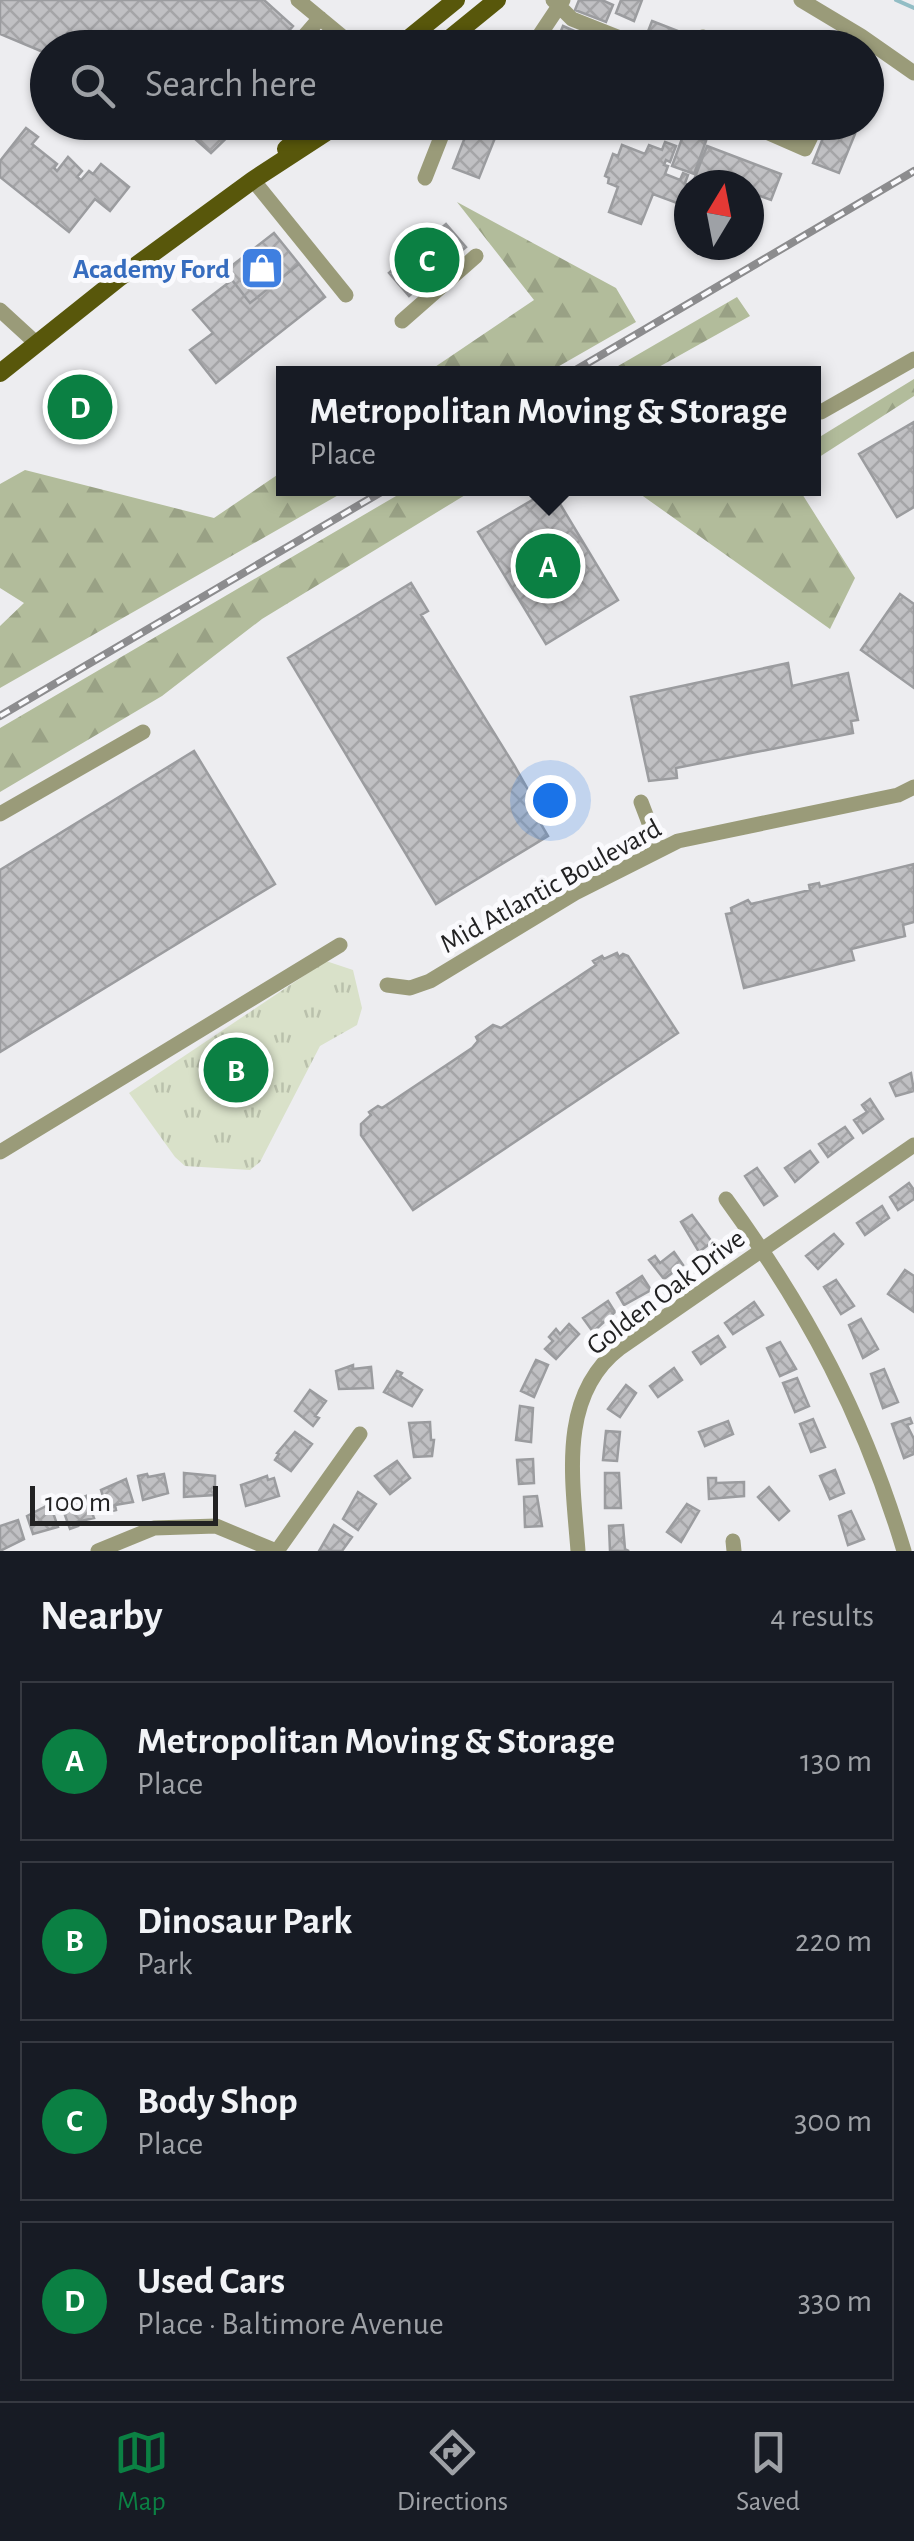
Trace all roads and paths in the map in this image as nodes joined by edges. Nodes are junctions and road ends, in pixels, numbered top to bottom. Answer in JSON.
{"nodes":[{"id":1,"x":298,"y":0,"type":"edge"},
{"id":2,"x":456,"y":0,"type":"edge"},
{"id":3,"x":497,"y":0,"type":"edge"},
{"id":4,"x":801,"y":0,"type":"edge"},
{"id":5,"x":558,"y":2,"type":"edge"},
{"id":6,"x":320,"y":18,"type":"junction"},
{"id":7,"x":310,"y":30,"type":"edge"},
{"id":8,"x":334,"y":30,"type":"edge"},
{"id":9,"x":419,"y":30,"type":"edge"},
{"id":10,"x":460,"y":30,"type":"edge"},
{"id":11,"x":542,"y":30,"type":"edge"},
{"id":12,"x":597,"y":30,"type":"edge"},
{"id":13,"x":851,"y":30,"type":"edge"},
{"id":14,"x":884,"y":52,"type":"edge"},
{"id":15,"x":914,"y":73,"type":"edge"},
{"id":16,"x":296,"y":140,"type":"edge"},
{"id":17,"x":314,"y":140,"type":"edge"},
{"id":18,"x":440,"y":140,"type":"edge"},
{"id":19,"x":785,"y":140,"type":"edge"},
{"id":20,"x":809,"y":140,"type":"edge"},
{"id":21,"x":424,"y":178,"type":"dead end"},
{"id":22,"x":253,"y":180,"type":"junction"},
{"id":23,"x":476,"y":256,"type":"dead end"},
{"id":24,"x":346,"y":295,"type":"dead end"},
{"id":25,"x":0,"y":310,"type":"edge"},
{"id":26,"x":402,"y":321,"type":"dead end"},
{"id":27,"x":36,"y":343,"type":"junction"},
{"id":28,"x":914,"y":359,"type":"edge"},
{"id":29,"x":0,"y":373,"type":"edge"},
{"id":30,"x":821,"y":412,"type":"dead end"},
{"id":31,"x":143,"y":732,"type":"dead end"},
{"id":32,"x":914,"y":787,"type":"edge"},
{"id":33,"x":641,"y":802,"type":"dead end"},
{"id":34,"x":0,"y":814,"type":"edge"},
{"id":35,"x":658,"y":849,"type":"junction"},
{"id":36,"x":340,"y":945,"type":"dead end"},
{"id":37,"x":387,"y":986,"type":"dead end"},
{"id":38,"x":914,"y":1146,"type":"edge"},
{"id":39,"x":0,"y":1152,"type":"edge"},
{"id":40,"x":726,"y":1199,"type":"dead end"},
{"id":41,"x":763,"y":1249,"type":"junction"},
{"id":42,"x":360,"y":1434,"type":"dead end"},
{"id":43,"x":103,"y":1550,"type":"edge"},
{"id":44,"x":276,"y":1551,"type":"edge"},
{"id":45,"x":578,"y":1551,"type":"edge"},
{"id":46,"x":904,"y":1551,"type":"edge"}],
"edges":[{"from":1,"to":6,"type":"street"},
{"from":2,"to":9,"type":"main road"},
{"from":3,"to":10,"type":"main road"},
{"from":4,"to":13,"type":"street"},
{"from":5,"to":11,"type":"street"},
{"from":5,"to":12,"type":"street"},
{"from":6,"to":7,"type":"street"},
{"from":6,"to":8,"type":"street"},
{"from":14,"to":15,"type":"street"},
{"from":16,"to":22,"type":"main road"},
{"from":17,"to":22,"type":"main road"},
{"from":18,"to":21,"type":"street"},
{"from":19,"to":20,"type":"street"},
{"from":22,"to":24,"type":"street"},
{"from":22,"to":27,"type":"main road"},
{"from":23,"to":26,"type":"street"},
{"from":25,"to":27,"type":"street"},
{"from":27,"to":29,"type":"main road"},
{"from":28,"to":30,"type":"street"},
{"from":31,"to":34,"type":"street"},
{"from":32,"to":35,"type":"street","name":"Mid Atlantic Boulevard"},
{"from":33,"to":35,"type":"street"},
{"from":35,"to":37,"type":"street","name":"Mid Atlantic Boulevard"},
{"from":36,"to":39,"type":"street"},
{"from":38,"to":41,"type":"street","name":"Golden Oak Drive"},
{"from":40,"to":41,"type":"street"},
{"from":41,"to":45,"type":"street","name":"Golden Oak Drive"},
{"from":41,"to":46,"type":"street"},
{"from":42,"to":44,"type":"street"},
{"from":43,"to":44,"type":"street"}]}
